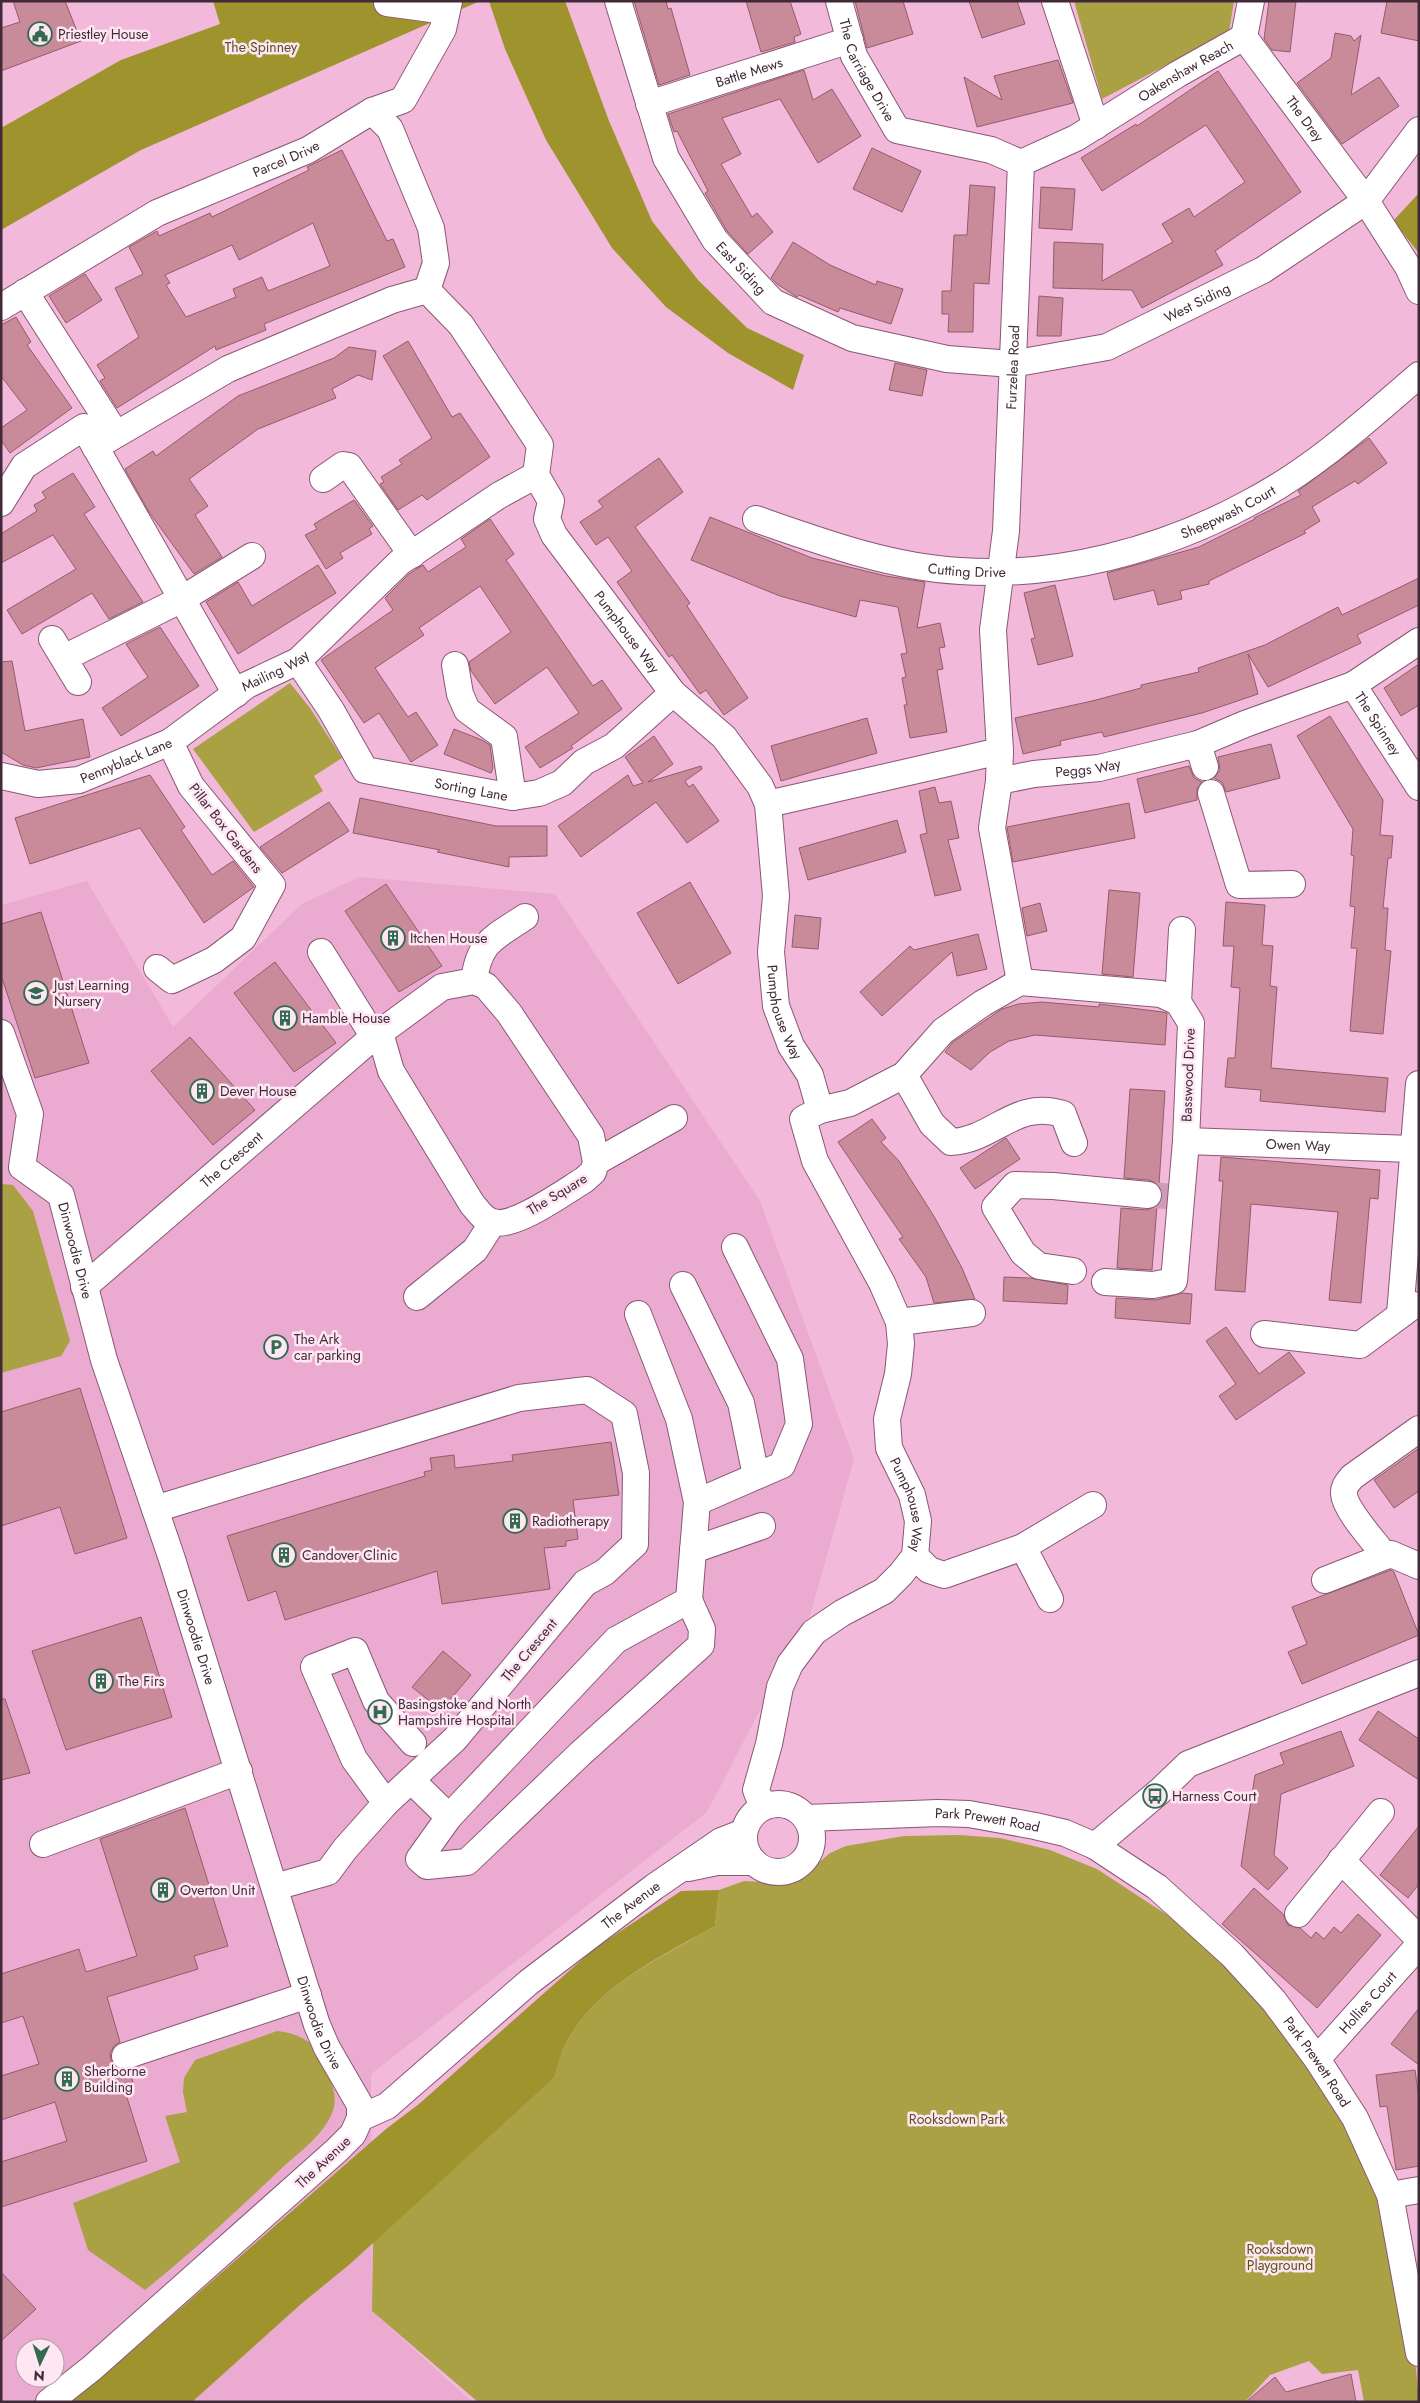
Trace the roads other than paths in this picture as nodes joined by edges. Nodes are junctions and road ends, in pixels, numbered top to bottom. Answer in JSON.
{"nodes":[{"id":1,"x":618,"y":1,"type":"edge"},
{"id":2,"x":839,"y":1,"type":"edge"},
{"id":3,"x":1055,"y":1,"type":"edge"},
{"id":4,"x":1251,"y":1,"type":"edge"},
{"id":5,"x":387,"y":3,"type":"dead end"},
{"id":6,"x":448,"y":6,"type":"edge"},
{"id":7,"x":1244,"y":38,"type":"junction"},
{"id":8,"x":850,"y":40,"type":"junction"},
{"id":9,"x":649,"y":104,"type":"junction"},
{"id":10,"x":372,"y":111,"type":"junction"},
{"id":11,"x":1096,"y":126,"type":"junction"},
{"id":12,"x":1419,"y":130,"type":"edge"},
{"id":13,"x":1021,"y":163,"type":"junction"},
{"id":14,"x":1366,"y":201,"type":"junction"},
{"id":15,"x":427,"y":290,"type":"junction"},
{"id":16,"x":1419,"y":291,"type":"edge"},
{"id":17,"x":25,"y":292,"type":"junction"},
{"id":18,"x":1,"y":308,"type":"edge"},
{"id":19,"x":1012,"y":364,"type":"junction"},
{"id":20,"x":1419,"y":375,"type":"edge"},
{"id":21,"x":98,"y":436,"type":"junction"},
{"id":22,"x":536,"y":475,"type":"junction"},
{"id":23,"x":323,"y":479,"type":"dead end"},
{"id":24,"x":1,"y":503,"type":"edge"},
{"id":25,"x":756,"y":519,"type":"dead end"},
{"id":26,"x":412,"y":554,"type":"junction"},
{"id":27,"x":252,"y":556,"type":"dead end"},
{"id":28,"x":1002,"y":572,"type":"junction"},
{"id":29,"x":182,"y":599,"type":"junction"},
{"id":30,"x":1419,"y":641,"type":"edge"},
{"id":31,"x":298,"y":661,"type":"junction"},
{"id":32,"x":454,"y":665,"type":"dead end"},
{"id":33,"x":78,"y":682,"type":"dead end"},
{"id":34,"x":1353,"y":685,"type":"junction"},
{"id":35,"x":673,"y":693,"type":"junction"},
{"id":36,"x":236,"y":694,"type":"junction"},
{"id":37,"x":170,"y":742,"type":"junction"},
{"id":38,"x":1000,"y":751,"type":"junction"},
{"id":39,"x":1,"y":776,"type":"edge"},
{"id":40,"x":999,"y":781,"type":"junction"},
{"id":41,"x":1419,"y":787,"type":"edge"},
{"id":42,"x":1211,"y":793,"type":"dead end"},
{"id":43,"x":513,"y":797,"type":"junction"},
{"id":44,"x":768,"y":804,"type":"junction"},
{"id":45,"x":1292,"y":884,"type":"dead end"},
{"id":46,"x":525,"y":917,"type":"dead end"},
{"id":47,"x":1182,"y":930,"type":"dead end"},
{"id":48,"x":321,"y":952,"type":"dead end"},
{"id":49,"x":157,"y":968,"type":"dead end"},
{"id":50,"x":474,"y":981,"type":"junction"},
{"id":51,"x":1020,"y":982,"type":"junction"},
{"id":52,"x":1178,"y":1002,"type":"junction"},
{"id":53,"x":1,"y":1033,"type":"edge"},
{"id":54,"x":372,"y":1038,"type":"junction"},
{"id":55,"x":904,"y":1075,"type":"junction"},
{"id":56,"x":1419,"y":1084,"type":"edge"},
{"id":57,"x":820,"y":1110,"type":"junction"},
{"id":58,"x":674,"y":1118,"type":"dead end"},
{"id":59,"x":1186,"y":1141,"type":"junction"},
{"id":60,"x":1074,"y":1143,"type":"dead end"},
{"id":61,"x":1412,"y":1149,"type":"junction"},
{"id":62,"x":596,"y":1162,"type":"junction"},
{"id":63,"x":1148,"y":1195,"type":"tunnel mouth"},
{"id":64,"x":493,"y":1222,"type":"junction"},
{"id":65,"x":735,"y":1247,"type":"dead end"},
{"id":66,"x":1073,"y":1271,"type":"dead end"},
{"id":67,"x":1105,"y":1282,"type":"dead end"},
{"id":68,"x":683,"y":1285,"type":"dead end"},
{"id":69,"x":84,"y":1287,"type":"junction"},
{"id":70,"x":417,"y":1297,"type":"dead end"},
{"id":71,"x":1409,"y":1308,"type":"edge"},
{"id":72,"x":972,"y":1313,"type":"dead end"},
{"id":73,"x":638,"y":1314,"type":"dead end"},
{"id":74,"x":900,"y":1322,"type":"junction"},
{"id":75,"x":1264,"y":1334,"type":"dead end"},
{"id":76,"x":1419,"y":1430,"type":"edge"},
{"id":77,"x":756,"y":1476,"type":"junction"},
{"id":78,"x":698,"y":1502,"type":"junction"},
{"id":79,"x":1093,"y":1505,"type":"dead end"},
{"id":80,"x":155,"y":1509,"type":"junction"},
{"id":81,"x":762,"y":1526,"type":"dead end"},
{"id":82,"x":1024,"y":1547,"type":"junction"},
{"id":83,"x":693,"y":1550,"type":"junction"},
{"id":84,"x":915,"y":1556,"type":"junction"},
{"id":85,"x":1385,"y":1556,"type":"junction"},
{"id":86,"x":1419,"y":1566,"type":"edge"},
{"id":87,"x":1325,"y":1580,"type":"dead end"},
{"id":88,"x":1050,"y":1599,"type":"dead end"},
{"id":89,"x":689,"y":1600,"type":"junction"},
{"id":90,"x":1419,"y":1673,"type":"edge"},
{"id":91,"x":413,"y":1743,"type":"dead end"},
{"id":92,"x":239,"y":1771,"type":"junction"},
{"id":93,"x":410,"y":1780,"type":"junction"},
{"id":94,"x":386,"y":1803,"type":"junction"},
{"id":95,"x":773,"y":1806,"type":"junction"},
{"id":96,"x":1381,"y":1812,"type":"dead end"},
{"id":97,"x":449,"y":1817,"type":"junction"},
{"id":98,"x":809,"y":1829,"type":"junction"},
{"id":99,"x":744,"y":1832,"type":"junction"},
{"id":100,"x":43,"y":1844,"type":"dead end"},
{"id":101,"x":1095,"y":1846,"type":"junction"},
{"id":102,"x":1341,"y":1860,"type":"junction"},
{"id":103,"x":754,"y":1862,"type":"junction"},
{"id":104,"x":671,"y":1876,"type":"junction"},
{"id":105,"x":275,"y":1887,"type":"junction"},
{"id":106,"x":1298,"y":1914,"type":"dead end"},
{"id":107,"x":1419,"y":1939,"type":"edge"},
{"id":108,"x":1419,"y":1945,"type":"edge"},
{"id":109,"x":308,"y":1995,"type":"junction"},
{"id":110,"x":125,"y":2056,"type":"dead end"},
{"id":111,"x":1317,"y":2059,"type":"junction"},
{"id":112,"x":360,"y":2118,"type":"junction"},
{"id":113,"x":1419,"y":2190,"type":"edge"},
{"id":114,"x":1390,"y":2195,"type":"junction"},
{"id":115,"x":1419,"y":2353,"type":"edge"},
{"id":116,"x":49,"y":2402,"type":"edge"}],
"edges":[{"from":1,"to":9,"type":"street","name":"East Siding"},
{"from":2,"to":8,"type":"street","name":"The Carriage Drive"},
{"from":3,"to":11,"type":"street"},
{"from":4,"to":7,"type":"street","name":"Oakenshaw Reach"},
{"from":5,"to":6,"type":"street"},
{"from":6,"to":10,"type":"street","name":"Parcel Drive"},
{"from":7,"to":11,"type":"street","name":"Oakenshaw Reach"},
{"from":7,"to":14,"type":"street","name":"The Drey"},
{"from":8,"to":9,"type":"street","name":"Battle Mews"},
{"from":8,"to":13,"type":"street","name":"The Carriage Drive"},
{"from":9,"to":19,"type":"street","name":"East Siding"},
{"from":10,"to":15,"type":"street"},
{"from":10,"to":17,"type":"street","name":"Parcel Drive"},
{"from":11,"to":13,"type":"street","name":"Oakenshaw Reach"},
{"from":12,"to":14,"type":"street","name":"West Siding"},
{"from":13,"to":19,"type":"street","name":"Furzelea Road"},
{"from":14,"to":16,"type":"street","name":"The Drey"},
{"from":14,"to":19,"type":"street","name":"West Siding"},
{"from":15,"to":21,"type":"street"},
{"from":15,"to":22,"type":"street"},
{"from":17,"to":18,"type":"street","name":"Parcel Drive"},
{"from":17,"to":21,"type":"street"},
{"from":19,"to":28,"type":"street","name":"Furzelea Road"},
{"from":20,"to":28,"type":"street","name":"Sheepwash Court"},
{"from":21,"to":24,"type":"street"},
{"from":21,"to":29,"type":"street","name":"Mailing Way"},
{"from":22,"to":26,"type":"street","name":"Mailing Way"},
{"from":22,"to":35,"type":"street","name":"Pumphouse Way"},
{"from":23,"to":26,"type":"street"},
{"from":25,"to":28,"type":"street","name":"Cutting Drive"},
{"from":26,"to":31,"type":"street","name":"Mailing Way"},
{"from":27,"to":29,"type":"street"},
{"from":28,"to":38,"type":"street","name":"Cutting Drive"},
{"from":29,"to":33,"type":"street"},
{"from":29,"to":36,"type":"street","name":"Mailing Way"},
{"from":30,"to":34,"type":"street","name":"Peggs Way"},
{"from":31,"to":36,"type":"street","name":"Mailing Way"},
{"from":31,"to":43,"type":"street","name":"Sorting Lane"},
{"from":32,"to":43,"type":"street"},
{"from":34,"to":40,"type":"street","name":"Peggs Way"},
{"from":34,"to":41,"type":"street","name":"The Spinney"},
{"from":35,"to":43,"type":"street","name":"Sorting Lane"},
{"from":35,"to":44,"type":"street","name":"Pumphouse Way"},
{"from":36,"to":37,"type":"street","name":"Pennyblack Lane"},
{"from":37,"to":39,"type":"street","name":"Pennyblack Lane"},
{"from":37,"to":49,"type":"street","name":"Pillar Box Gardens"},
{"from":38,"to":40,"type":"street"},
{"from":38,"to":44,"type":"street"},
{"from":40,"to":51,"type":"street"},
{"from":42,"to":45,"type":"street"},
{"from":44,"to":57,"type":"street","name":"Pumphouse Way"},
{"from":46,"to":50,"type":"street"},
{"from":47,"to":52,"type":"street"},
{"from":48,"to":54,"type":"street"},
{"from":50,"to":54,"type":"street"},
{"from":50,"to":62,"type":"street","name":"The Square"},
{"from":51,"to":52,"type":"street"},
{"from":51,"to":55,"type":"street"},
{"from":52,"to":59,"type":"street","name":"Basswood Drive"},
{"from":53,"to":69,"type":"street","name":"Dinwoodie Drive"},
{"from":54,"to":64,"type":"street"},
{"from":54,"to":69,"type":"street","name":"The Crescent"},
{"from":55,"to":57,"type":"street"},
{"from":55,"to":60,"type":"street"},
{"from":56,"to":61,"type":"street"},
{"from":57,"to":74,"type":"street","name":"Pumphouse Way"},
{"from":58,"to":62,"type":"street"},
{"from":59,"to":61,"type":"street","name":"Owen Way"},
{"from":59,"to":67,"type":"street","name":"Basswood Drive"},
{"from":61,"to":71,"type":"street"},
{"from":62,"to":64,"type":"street","name":"The Square"},
{"from":63,"to":66,"type":"street"},
{"from":64,"to":70,"type":"street"},
{"from":65,"to":77,"type":"street"},
{"from":68,"to":77,"type":"street"},
{"from":69,"to":80,"type":"street","name":"Dinwoodie Drive"},
{"from":71,"to":75,"type":"street"},
{"from":72,"to":74,"type":"street"},
{"from":73,"to":78,"type":"street"},
{"from":74,"to":84,"type":"street","name":"Pumphouse Way"},
{"from":76,"to":85,"type":"street"},
{"from":77,"to":78,"type":"street"},
{"from":78,"to":83,"type":"street"},
{"from":79,"to":82,"type":"street"},
{"from":80,"to":92,"type":"street","name":"Dinwoodie Drive"},
{"from":80,"to":93,"type":"street","name":"The Crescent"},
{"from":81,"to":83,"type":"street"},
{"from":82,"to":84,"type":"street"},
{"from":82,"to":88,"type":"street"},
{"from":83,"to":89,"type":"street"},
{"from":84,"to":95,"type":"street","name":"Pumphouse Way"},
{"from":85,"to":86,"type":"street"},
{"from":85,"to":87,"type":"street"},
{"from":89,"to":97,"type":"street"},
{"from":89,"to":97,"type":"street"},
{"from":90,"to":101,"type":"street"},
{"from":91,"to":94,"type":"street"},
{"from":92,"to":100,"type":"street"},
{"from":92,"to":105,"type":"street","name":"Dinwoodie Drive"},
{"from":93,"to":94,"type":"street","name":"The Crescent"},
{"from":93,"to":97,"type":"street"},
{"from":94,"to":105,"type":"street","name":"The Crescent"},
{"from":95,"to":98,"type":"street"},
{"from":95,"to":99,"type":"street"},
{"from":96,"to":102,"type":"street"},
{"from":98,"to":101,"type":"street","name":"Park Prewett Road"},
{"from":98,"to":103,"type":"street"},
{"from":99,"to":103,"type":"street"},
{"from":99,"to":104,"type":"street","name":"The Avenue"},
{"from":101,"to":111,"type":"street","name":"Park Prewett Road"},
{"from":102,"to":106,"type":"street"},
{"from":102,"to":107,"type":"street"},
{"from":103,"to":104,"type":"street","name":"The Avenue"},
{"from":104,"to":112,"type":"street","name":"The Avenue"},
{"from":105,"to":109,"type":"street","name":"Dinwoodie Drive"},
{"from":108,"to":111,"type":"street","name":"Hollies Court"},
{"from":109,"to":110,"type":"street"},
{"from":109,"to":112,"type":"street","name":"Dinwoodie Drive"},
{"from":111,"to":114,"type":"street","name":"Park Prewett Road"},
{"from":112,"to":116,"type":"street","name":"The Avenue"},
{"from":113,"to":114,"type":"street"},
{"from":114,"to":115,"type":"street","name":"Park Prewett Road"}]}
